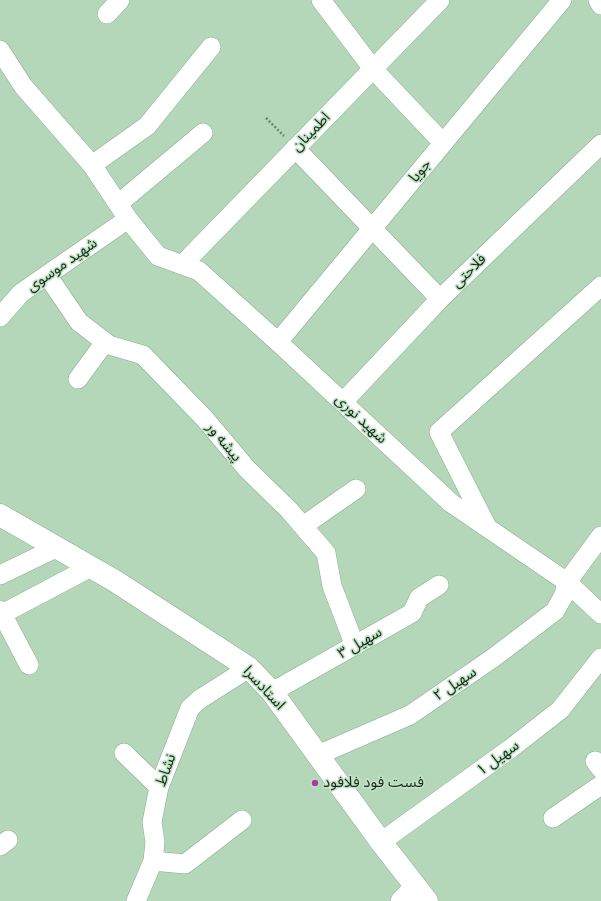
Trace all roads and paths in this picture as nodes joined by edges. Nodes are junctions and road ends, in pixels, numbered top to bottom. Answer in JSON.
{"nodes":[{"id":1,"x":120,"y":0,"type":"edge"},
{"id":2,"x":440,"y":0,"type":"edge"},
{"id":3,"x":562,"y":0,"type":"edge"},
{"id":4,"x":598,"y":0,"type":"edge"},
{"id":5,"x":331,"y":3,"type":"edge"},
{"id":6,"x":601,"y":5,"type":"edge"},
{"id":7,"x":107,"y":14,"type":"dead end"},
{"id":8,"x":211,"y":47,"type":"dead end"},
{"id":9,"x":0,"y":50,"type":"edge"},
{"id":10,"x":373,"y":69,"type":"junction"},
{"id":11,"x":266,"y":118,"type":"dead end"},
{"id":12,"x":203,"y":133,"type":"dead end"},
{"id":13,"x":443,"y":143,"type":"junction"},
{"id":14,"x":601,"y":144,"type":"edge"},
{"id":15,"x":295,"y":148,"type":"junction"},
{"id":16,"x":92,"y":165,"type":"junction"},
{"id":17,"x":123,"y":212,"type":"junction"},
{"id":18,"x":372,"y":230,"type":"junction"},
{"id":19,"x":182,"y":265,"type":"junction"},
{"id":20,"x":48,"y":275,"type":"junction"},
{"id":21,"x":601,"y":286,"type":"edge"},
{"id":22,"x":440,"y":299,"type":"junction"},
{"id":23,"x":0,"y":317,"type":"edge"},
{"id":24,"x":105,"y":342,"type":"junction"},
{"id":25,"x":278,"y":342,"type":"junction"},
{"id":26,"x":78,"y":379,"type":"dead end"},
{"id":27,"x":343,"y":402,"type":"junction"},
{"id":28,"x":356,"y":489,"type":"dead end"},
{"id":29,"x":0,"y":515,"type":"edge"},
{"id":30,"x":303,"y":526,"type":"junction"},
{"id":31,"x":489,"y":530,"type":"junction"},
{"id":32,"x":601,"y":536,"type":"edge"},
{"id":33,"x":58,"y":547,"type":"junction"},
{"id":34,"x":91,"y":567,"type":"junction"},
{"id":35,"x":0,"y":575,"type":"edge"},
{"id":36,"x":567,"y":582,"type":"junction"},
{"id":37,"x":438,"y":585,"type":"dead end"},
{"id":38,"x":1,"y":612,"type":"edge"},
{"id":39,"x":601,"y":614,"type":"edge"},
{"id":40,"x":355,"y":646,"type":"junction"},
{"id":41,"x":601,"y":658,"type":"edge"},
{"id":42,"x":29,"y":665,"type":"dead end"},
{"id":43,"x":248,"y":668,"type":"junction"},
{"id":44,"x":272,"y":692,"type":"junction"},
{"id":45,"x":124,"y":753,"type":"dead end"},
{"id":46,"x":318,"y":756,"type":"junction"},
{"id":47,"x":601,"y":785,"type":"edge"},
{"id":48,"x":159,"y":787,"type":"junction"},
{"id":49,"x":553,"y":818,"type":"dead end"},
{"id":50,"x":242,"y":820,"type":"dead end"},
{"id":51,"x":381,"y":842,"type":"junction"},
{"id":52,"x":153,"y":861,"type":"junction"},
{"id":53,"x":421,"y":893,"type":"edge"},
{"id":54,"x":136,"y":901,"type":"edge"},
{"id":55,"x":400,"y":901,"type":"edge"}],
"edges":[{"from":1,"to":7,"type":"street"},
{"from":2,"to":10,"type":"street","name":"اطمینان"},
{"from":3,"to":13,"type":"street","name":"جویا"},
{"from":4,"to":6,"type":"street"},
{"from":5,"to":10,"type":"street"},
{"from":8,"to":16,"type":"street"},
{"from":9,"to":16,"type":"street","name":"شهید نوری"},
{"from":10,"to":13,"type":"street"},
{"from":10,"to":15,"type":"street","name":"اطمینان"},
{"from":11,"to":15,"type":"path"},
{"from":12,"to":17,"type":"street","name":"شهید موسوی"},
{"from":13,"to":18,"type":"street","name":"جویا"},
{"from":14,"to":22,"type":"street","name":"فلاحتی"},
{"from":15,"to":18,"type":"street"},
{"from":15,"to":19,"type":"street","name":"اطمینان"},
{"from":16,"to":17,"type":"street","name":"شهید نوری"},
{"from":17,"to":19,"type":"street","name":"شهید نوری"},
{"from":17,"to":20,"type":"street","name":"شهید موسوی"},
{"from":18,"to":22,"type":"street"},
{"from":18,"to":25,"type":"street","name":"جویا"},
{"from":19,"to":25,"type":"street","name":"شهید نوری"},
{"from":20,"to":23,"type":"street","name":"شهید موسوی"},
{"from":20,"to":24,"type":"street","name":"پیشه ور"},
{"from":21,"to":31,"type":"street"},
{"from":22,"to":27,"type":"street","name":"فلاحتی"},
{"from":24,"to":26,"type":"street"},
{"from":24,"to":30,"type":"street","name":"پیشه ور"},
{"from":25,"to":27,"type":"street","name":"شهید نوری"},
{"from":27,"to":31,"type":"street","name":"شهید نوری"},
{"from":28,"to":30,"type":"street"},
{"from":29,"to":33,"type":"main road","name":"استادسرا"},
{"from":30,"to":40,"type":"street","name":"پیشه ور"},
{"from":31,"to":36,"type":"street","name":"شهید نوری"},
{"from":32,"to":36,"type":"street","name":"سهیل ۲"},
{"from":33,"to":34,"type":"main road","name":"استادسرا"},
{"from":33,"to":35,"type":"street"},
{"from":34,"to":38,"type":"street"},
{"from":34,"to":43,"type":"main road","name":"استادسرا"},
{"from":36,"to":39,"type":"street","name":"شهید نوری"},
{"from":36,"to":46,"type":"street","name":"سهیل ۲"},
{"from":37,"to":40,"type":"street","name":"سهیل ۳"},
{"from":38,"to":42,"type":"street"},
{"from":40,"to":44,"type":"street","name":"سهیل ۳"},
{"from":41,"to":51,"type":"street","name":"سهیل ۱"},
{"from":43,"to":44,"type":"main road","name":"استادسرا"},
{"from":43,"to":48,"type":"street","name":"نشاط"},
{"from":44,"to":46,"type":"main road","name":"استادسرا"},
{"from":45,"to":48,"type":"street"},
{"from":46,"to":51,"type":"main road","name":"استادسرا"},
{"from":47,"to":49,"type":"street"},
{"from":48,"to":52,"type":"street","name":"نشاط"},
{"from":50,"to":52,"type":"street"},
{"from":51,"to":53,"type":"main road","name":"استادسرا"},
{"from":52,"to":54,"type":"street","name":"نشاط"},
{"from":53,"to":55,"type":"street"}]}
